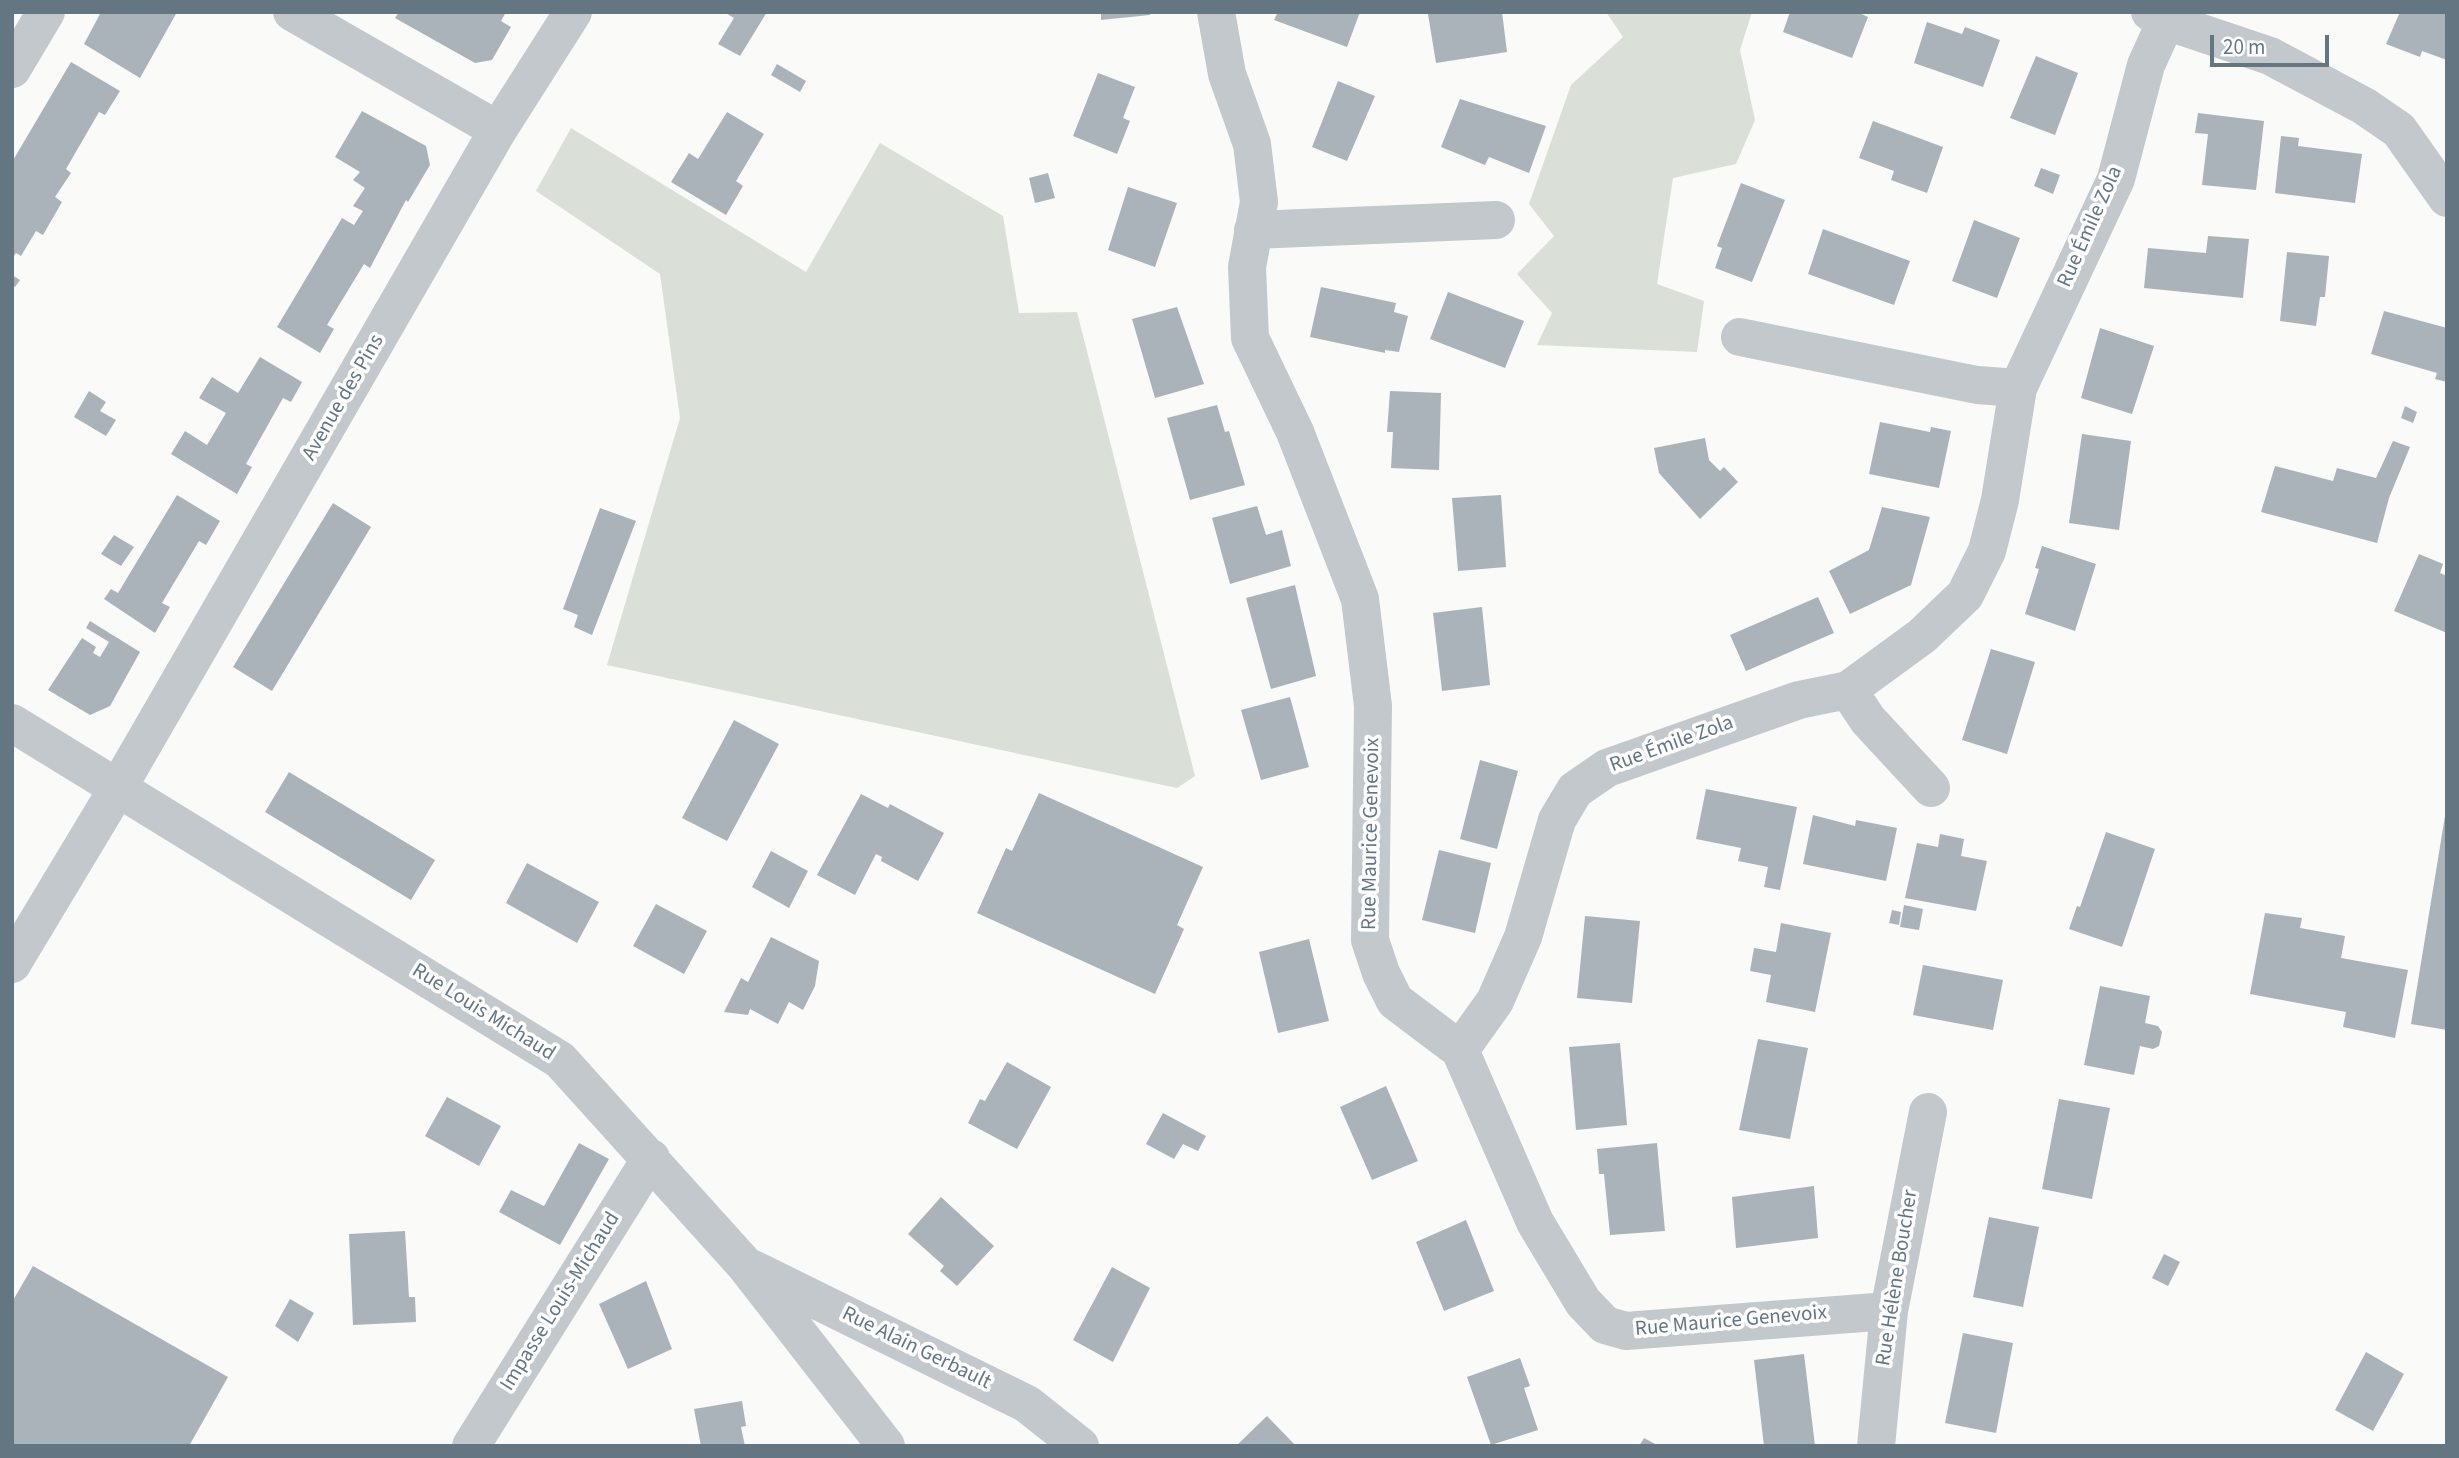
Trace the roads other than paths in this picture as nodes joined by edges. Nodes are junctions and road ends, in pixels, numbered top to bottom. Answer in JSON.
{"nodes":[{"id":1,"x":46,"y":12,"type":"edge"},
{"id":2,"x":292,"y":12,"type":"edge"},
{"id":3,"x":573,"y":12,"type":"edge"},
{"id":4,"x":1216,"y":12,"type":"edge"},
{"id":5,"x":2158,"y":17,"type":"edge"},
{"id":6,"x":12,"y":69,"type":"edge"},
{"id":7,"x":498,"y":130,"type":"junction"},
{"id":8,"x":2447,"y":198,"type":"edge"},
{"id":9,"x":1496,"y":220,"type":"dead end"},
{"id":10,"x":1253,"y":230,"type":"junction"},
{"id":11,"x":1740,"y":337,"type":"dead end"},
{"id":12,"x":2018,"y":388,"type":"junction"},
{"id":13,"x":1848,"y":690,"type":"junction"},
{"id":14,"x":12,"y":723,"type":"edge"},
{"id":15,"x":120,"y":786,"type":"junction"},
{"id":16,"x":1931,"y":788,"type":"dead end"},
{"id":17,"x":12,"y":964,"type":"edge"},
{"id":18,"x":1460,"y":1050,"type":"junction"},
{"id":19,"x":1927,"y":1111,"type":"dead end"},
{"id":20,"x":650,"y":1158,"type":"junction"},
{"id":21,"x":745,"y":1265,"type":"junction"},
{"id":22,"x":1889,"y":1311,"type":"junction"},
{"id":23,"x":471,"y":1446,"type":"edge"},
{"id":24,"x":886,"y":1446,"type":"edge"},
{"id":25,"x":1080,"y":1446,"type":"edge"},
{"id":26,"x":1876,"y":1446,"type":"edge"}],
"edges":[{"from":1,"to":6,"type":"street"},
{"from":2,"to":7,"type":"street"},
{"from":3,"to":7,"type":"street","name":"Avenue des Pins"},
{"from":4,"to":10,"type":"street","name":"Rue Maurice Genevoix"},
{"from":5,"to":8,"type":"street"},
{"from":5,"to":12,"type":"street","name":"Rue Émile Zola"},
{"from":7,"to":15,"type":"street","name":"Avenue des Pins"},
{"from":9,"to":10,"type":"street"},
{"from":10,"to":18,"type":"street","name":"Rue Maurice Genevoix"},
{"from":11,"to":12,"type":"street"},
{"from":12,"to":13,"type":"street","name":"Rue Émile Zola"},
{"from":13,"to":16,"type":"street"},
{"from":13,"to":18,"type":"street","name":"Rue Émile Zola"},
{"from":14,"to":15,"type":"street","name":"Rue Louis Michaud"},
{"from":15,"to":17,"type":"street","name":"Avenue des Pins"},
{"from":15,"to":20,"type":"street","name":"Rue Louis Michaud"},
{"from":18,"to":22,"type":"street","name":"Rue Maurice Genevoix"},
{"from":19,"to":22,"type":"street","name":"Rue Hélène Boucher"},
{"from":20,"to":21,"type":"street","name":"Rue Louis Michaud"},
{"from":20,"to":23,"type":"street","name":"Impasse Louis-Michaud"},
{"from":21,"to":24,"type":"street","name":"Rue Louis Michaud"},
{"from":21,"to":25,"type":"street","name":"Rue Alain Gerbault"},
{"from":22,"to":26,"type":"street","name":"Rue Hélène Boucher"}]}
